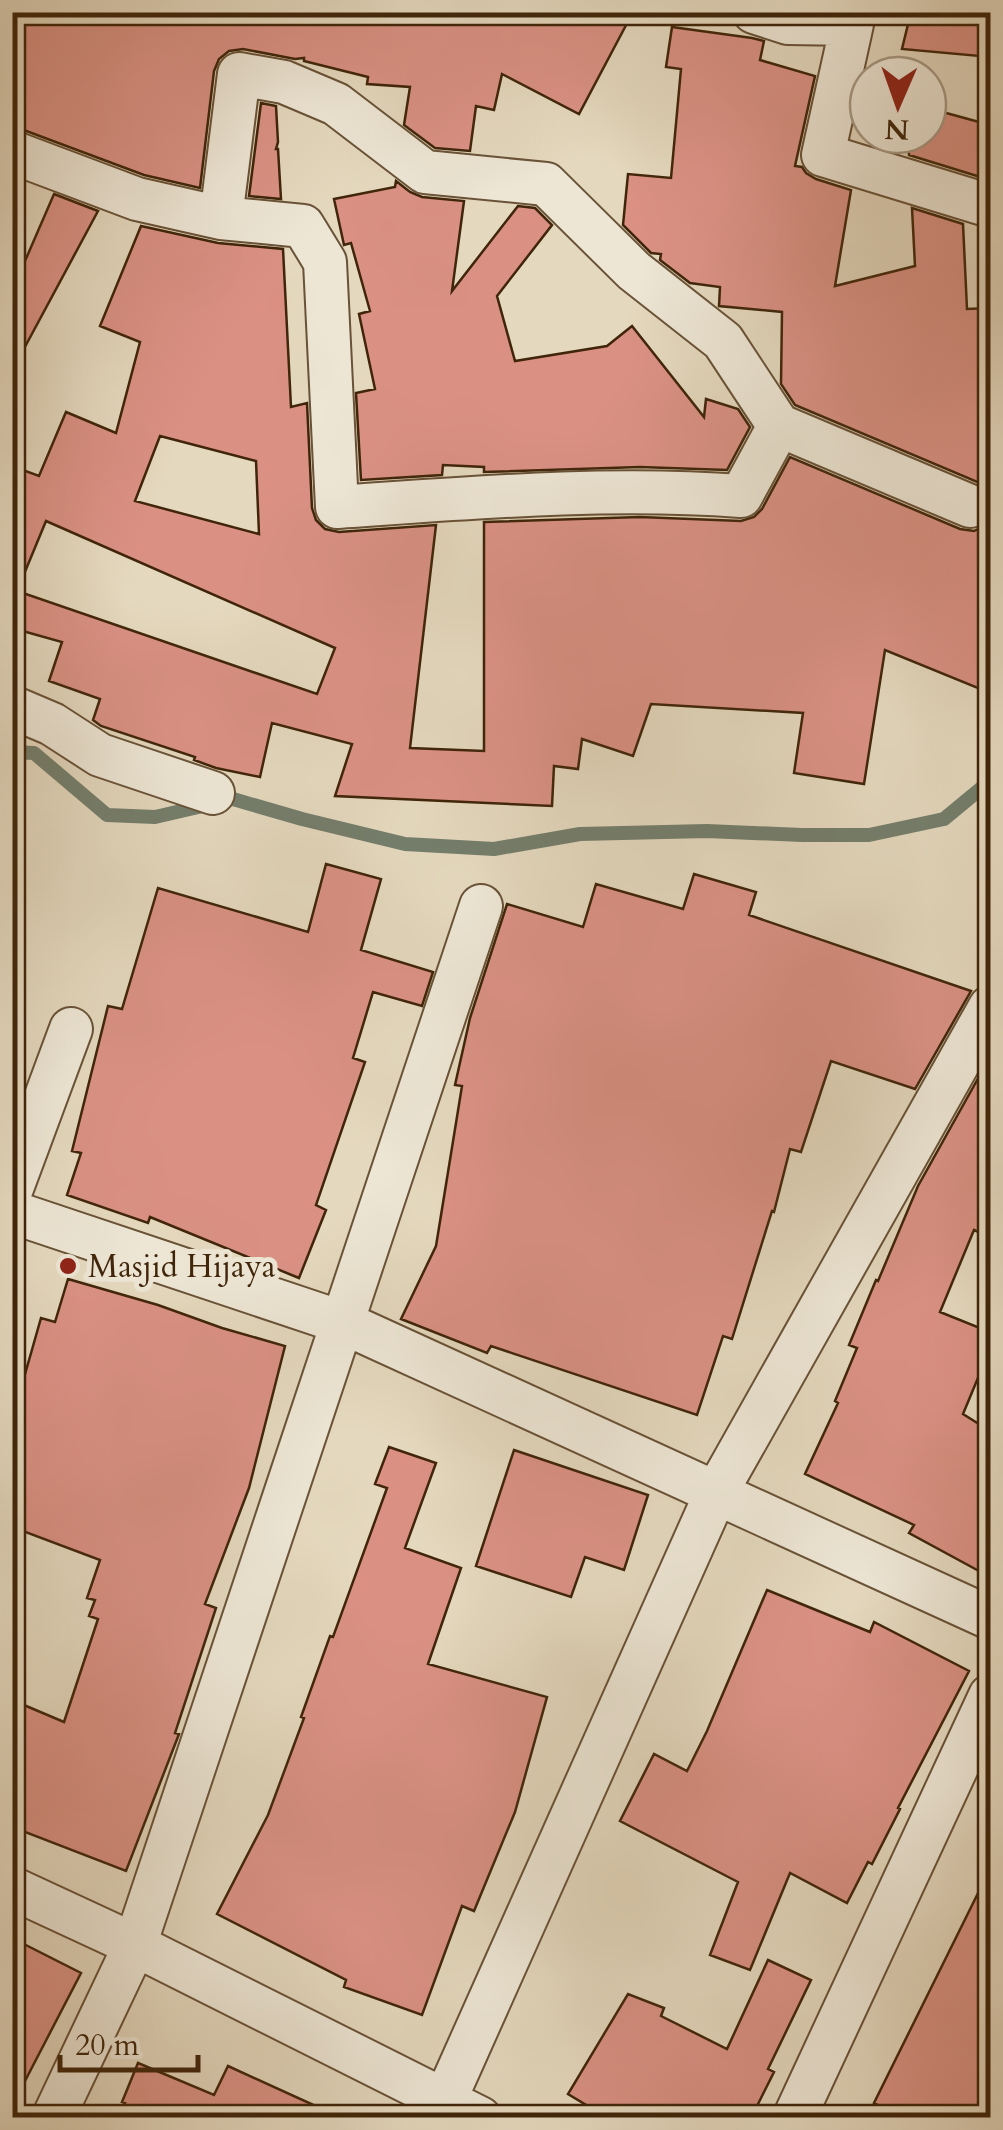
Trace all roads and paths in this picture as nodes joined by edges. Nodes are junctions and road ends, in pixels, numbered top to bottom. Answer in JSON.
{"nodes":[{"id":1,"x":754,"y":12,"type":"edge"},
{"id":2,"x":12,"y":152,"type":"edge"},
{"id":3,"x":990,"y":206,"type":"edge"},
{"id":4,"x":220,"y":218,"type":"junction"},
{"id":5,"x":778,"y":425,"type":"junction"},
{"id":6,"x":970,"y":506,"type":"dead end"},
{"id":7,"x":12,"y":708,"type":"edge"},
{"id":8,"x":213,"y":793,"type":"dead end"},
{"id":9,"x":482,"y":906,"type":"dead end"},
{"id":10,"x":990,"y":1006,"type":"edge"},
{"id":11,"x":71,"y":1029,"type":"dead end"},
{"id":12,"x":12,"y":1188,"type":"edge"},
{"id":13,"x":12,"y":1212,"type":"edge"},
{"id":14,"x":344,"y":1322,"type":"junction"},
{"id":15,"x":716,"y":1493,"type":"junction"},
{"id":16,"x":990,"y":1618,"type":"edge"},
{"id":17,"x":990,"y":1696,"type":"edge"},
{"id":18,"x":12,"y":1888,"type":"edge"},
{"id":19,"x":135,"y":1945,"type":"junction"},
{"id":20,"x":454,"y":2112,"type":"edge"},
{"id":21,"x":53,"y":2118,"type":"edge"},
{"id":22,"x":794,"y":2118,"type":"edge"}],
"edges":[{"from":1,"to":3,"type":"street"},
{"from":2,"to":4,"type":"street"},
{"from":4,"to":5,"type":"street"},
{"from":4,"to":5,"type":"street"},
{"from":5,"to":6,"type":"street"},
{"from":7,"to":8,"type":"street"},
{"from":9,"to":14,"type":"street"},
{"from":10,"to":15,"type":"street"},
{"from":11,"to":12,"type":"street"},
{"from":13,"to":14,"type":"street"},
{"from":14,"to":15,"type":"street"},
{"from":14,"to":19,"type":"street"},
{"from":15,"to":16,"type":"street"},
{"from":15,"to":20,"type":"street"},
{"from":17,"to":22,"type":"street"},
{"from":18,"to":19,"type":"street"},
{"from":19,"to":20,"type":"street"},
{"from":19,"to":21,"type":"street"}]}
